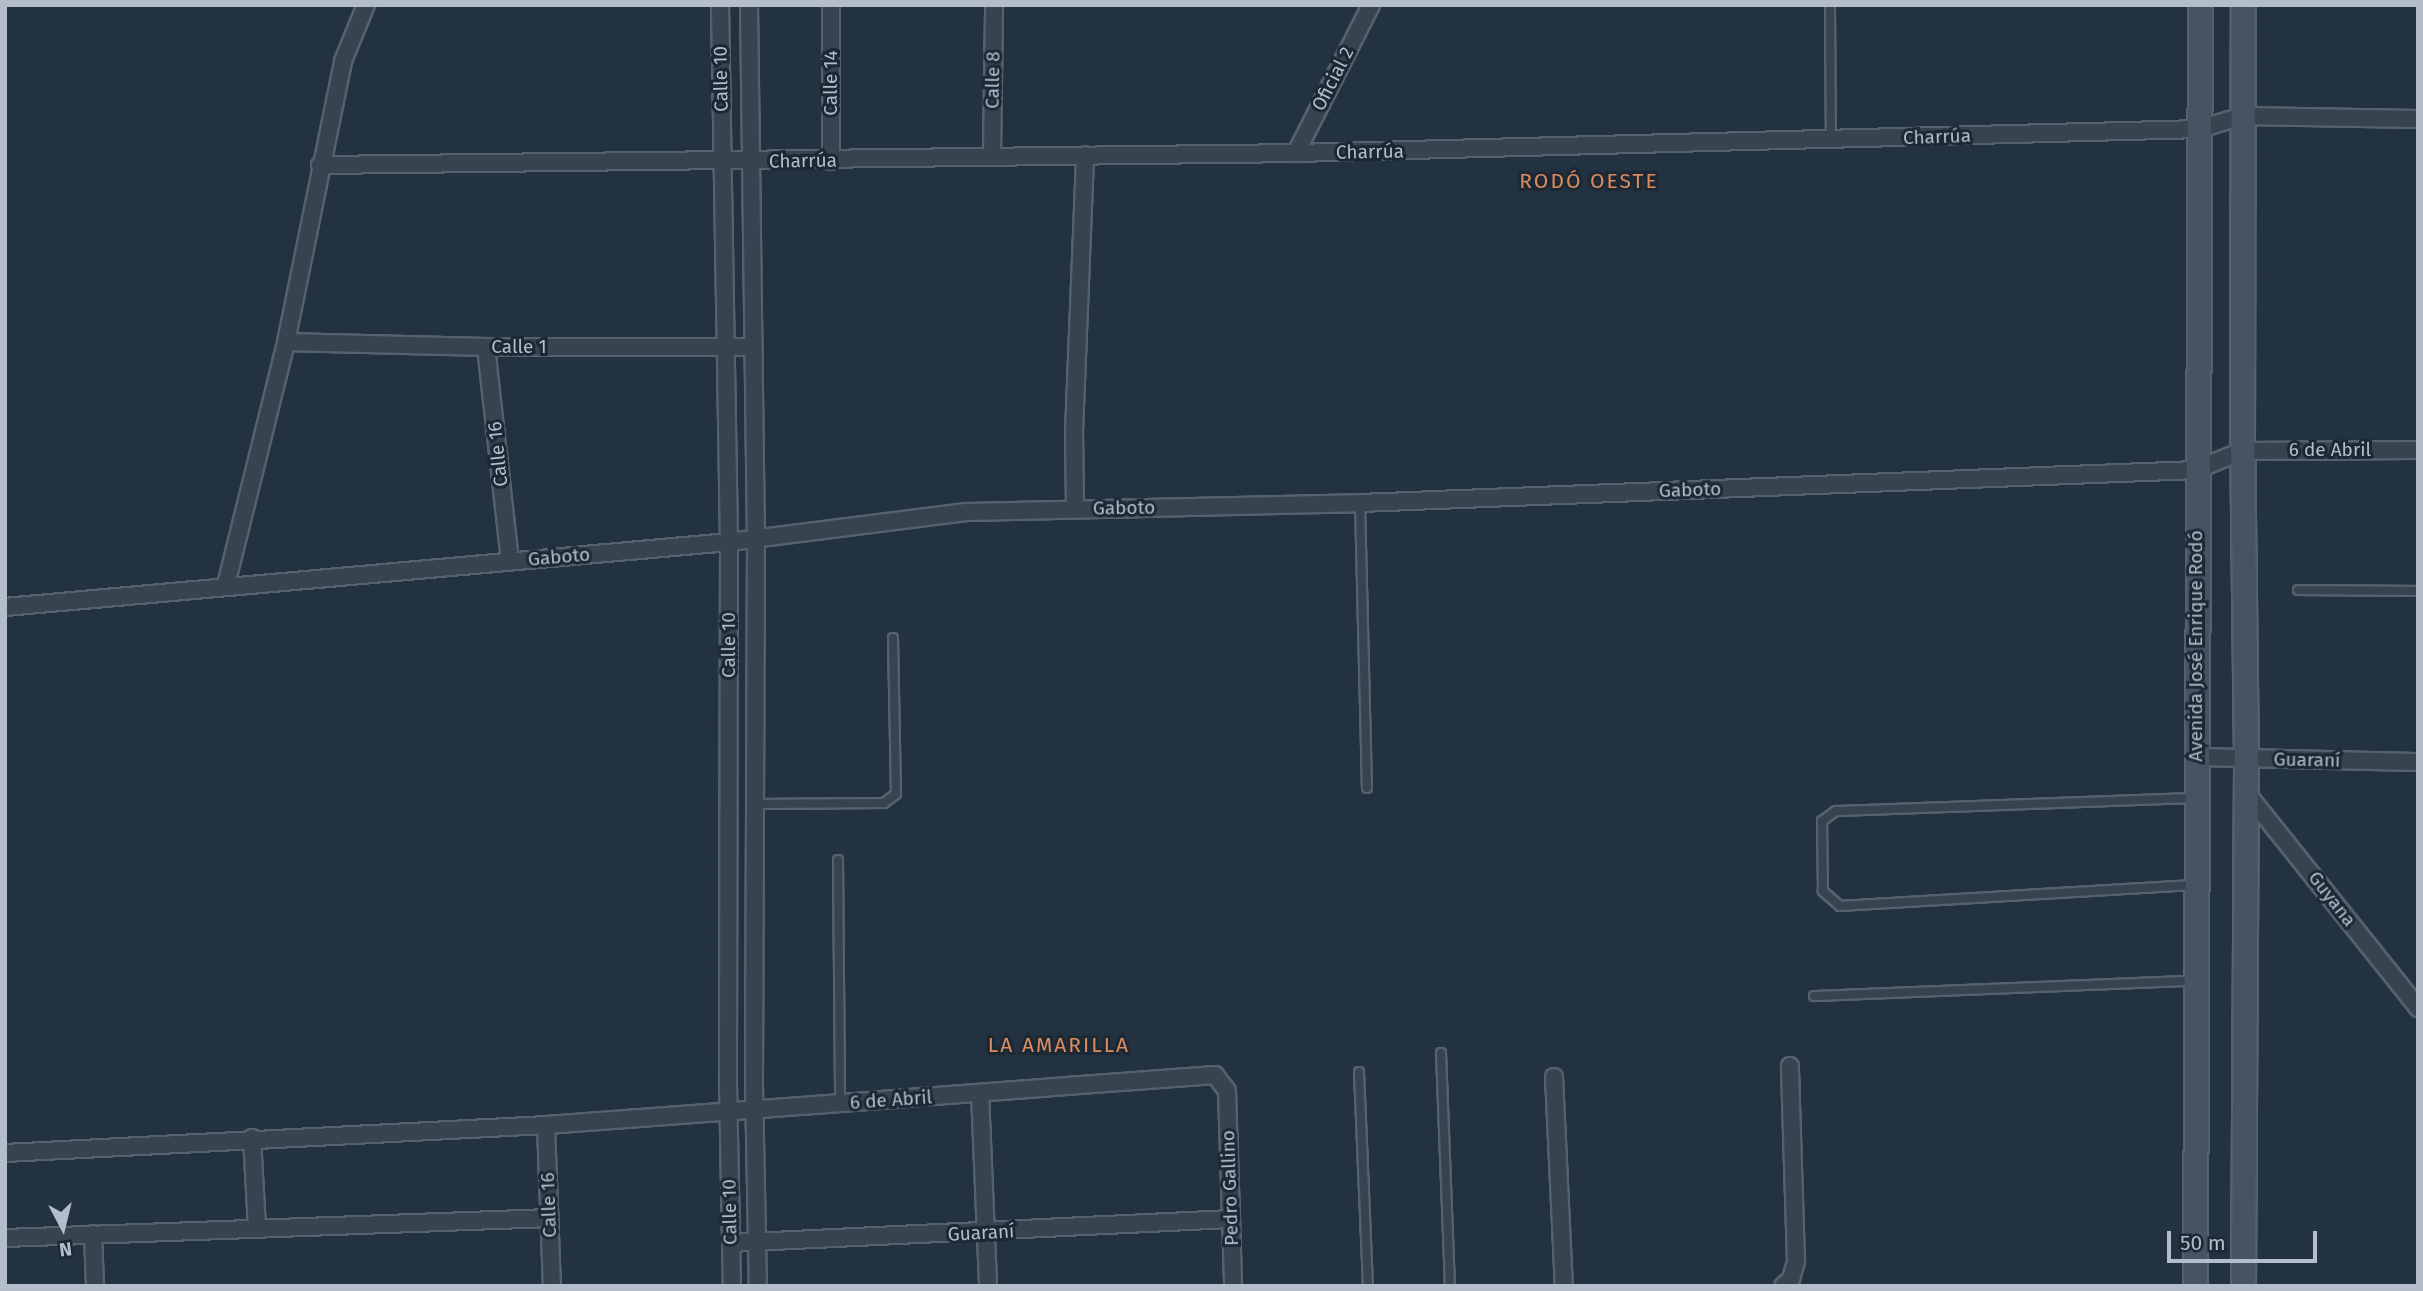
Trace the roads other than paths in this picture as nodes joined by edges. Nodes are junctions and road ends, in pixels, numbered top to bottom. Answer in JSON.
{"nodes":[{"id":1,"x":366,"y":5,"type":"edge"},
{"id":2,"x":720,"y":5,"type":"edge"},
{"id":3,"x":749,"y":5,"type":"edge"},
{"id":4,"x":831,"y":5,"type":"edge"},
{"id":5,"x":994,"y":5,"type":"edge"},
{"id":6,"x":1371,"y":5,"type":"edge"},
{"id":7,"x":1830,"y":5,"type":"edge"},
{"id":8,"x":2200,"y":5,"type":"edge"},
{"id":9,"x":2243,"y":5,"type":"edge"},
{"id":10,"x":2243,"y":116,"type":"junction"},
{"id":11,"x":2418,"y":120,"type":"edge"},
{"id":12,"x":2199,"y":129,"type":"junction"},
{"id":13,"x":1831,"y":141,"type":"junction"},
{"id":14,"x":1296,"y":153,"type":"junction"},
{"id":15,"x":992,"y":155,"type":"junction"},
{"id":16,"x":1085,"y":155,"type":"junction"},
{"id":17,"x":831,"y":161,"type":"junction"},
{"id":18,"x":722,"y":162,"type":"junction"},
{"id":19,"x":750,"y":162,"type":"junction"},
{"id":20,"x":320,"y":165,"type":"junction"},
{"id":21,"x":286,"y":342,"type":"junction"},
{"id":22,"x":486,"y":347,"type":"junction"},
{"id":23,"x":726,"y":347,"type":"junction"},
{"id":24,"x":753,"y":347,"type":"junction"},
{"id":25,"x":2418,"y":450,"type":"edge"},
{"id":26,"x":2242,"y":451,"type":"junction"},
{"id":27,"x":2196,"y":470,"type":"junction"},
{"id":28,"x":1360,"y":503,"type":"junction"},
{"id":29,"x":1075,"y":509,"type":"junction"},
{"id":30,"x":756,"y":537,"type":"junction"},
{"id":31,"x":729,"y":542,"type":"junction"},
{"id":32,"x":510,"y":561,"type":"junction"},
{"id":33,"x":226,"y":585,"type":"junction"},
{"id":34,"x":2298,"y":590,"type":"dead end"},
{"id":35,"x":2418,"y":591,"type":"edge"},
{"id":36,"x":5,"y":607,"type":"edge"},
{"id":37,"x":893,"y":638,"type":"dead end"},
{"id":38,"x":2197,"y":757,"type":"junction"},
{"id":39,"x":2246,"y":759,"type":"junction"},
{"id":40,"x":2418,"y":762,"type":"edge"},
{"id":41,"x":1367,"y":788,"type":"dead end"},
{"id":42,"x":2245,"y":791,"type":"junction"},
{"id":43,"x":2195,"y":798,"type":"junction"},
{"id":44,"x":756,"y":804,"type":"junction"},
{"id":45,"x":838,"y":860,"type":"dead end"},
{"id":46,"x":2196,"y":885,"type":"junction"},
{"id":47,"x":2197,"y":981,"type":"junction"},
{"id":48,"x":1814,"y":996,"type":"dead end"},
{"id":49,"x":2418,"y":1008,"type":"edge"},
{"id":50,"x":1441,"y":1053,"type":"dead end"},
{"id":51,"x":1790,"y":1066,"type":"dead end"},
{"id":52,"x":1359,"y":1072,"type":"dead end"},
{"id":53,"x":1554,"y":1077,"type":"dead end"},
{"id":54,"x":1227,"y":1091,"type":"joint"},
{"id":55,"x":980,"y":1093,"type":"junction"},
{"id":56,"x":840,"y":1104,"type":"junction"},
{"id":57,"x":755,"y":1110,"type":"junction"},
{"id":58,"x":729,"y":1112,"type":"junction"},
{"id":59,"x":546,"y":1125,"type":"junction"},
{"id":60,"x":252,"y":1138,"type":"junction"},
{"id":61,"x":5,"y":1153,"type":"edge"},
{"id":62,"x":550,"y":1218,"type":"junction"},
{"id":63,"x":1231,"y":1219,"type":"junction"},
{"id":64,"x":257,"y":1228,"type":"junction"},
{"id":65,"x":987,"y":1233,"type":"junction"},
{"id":66,"x":93,"y":1234,"type":"junction"},
{"id":67,"x":5,"y":1238,"type":"edge"},
{"id":68,"x":731,"y":1242,"type":"junction"},
{"id":69,"x":757,"y":1242,"type":"junction"},
{"id":70,"x":95,"y":1286,"type":"edge"},
{"id":71,"x":552,"y":1286,"type":"edge"},
{"id":72,"x":732,"y":1286,"type":"edge"},
{"id":73,"x":758,"y":1286,"type":"edge"},
{"id":74,"x":988,"y":1286,"type":"edge"},
{"id":75,"x":1233,"y":1286,"type":"edge"},
{"id":76,"x":1368,"y":1286,"type":"edge"},
{"id":77,"x":1450,"y":1286,"type":"edge"},
{"id":78,"x":1564,"y":1286,"type":"edge"},
{"id":79,"x":1783,"y":1286,"type":"edge"},
{"id":80,"x":2195,"y":1286,"type":"edge"},
{"id":81,"x":2243,"y":1286,"type":"edge"}],
"edges":[{"from":1,"to":20,"type":"street"},
{"from":2,"to":18,"type":"street","name":"Calle 10"},
{"from":3,"to":19,"type":"street","name":"Calle 10"},
{"from":4,"to":17,"type":"street","name":"Calle 14"},
{"from":5,"to":15,"type":"street","name":"Calle 8"},
{"from":6,"to":14,"type":"street","name":"Oficial 2"},
{"from":7,"to":13,"type":"lane"},
{"from":8,"to":12,"type":"street","name":"Avenida José Enrique Rodó"},
{"from":9,"to":10,"type":"street"},
{"from":10,"to":11,"type":"street","name":"Charrúa"},
{"from":10,"to":12,"type":"street","name":"Charrúa"},
{"from":10,"to":26,"type":"street"},
{"from":12,"to":13,"type":"street","name":"Charrúa"},
{"from":12,"to":27,"type":"street","name":"Avenida José Enrique Rodó"},
{"from":13,"to":14,"type":"street","name":"Charrúa"},
{"from":14,"to":16,"type":"street","name":"Charrúa"},
{"from":15,"to":16,"type":"street","name":"Charrúa"},
{"from":15,"to":17,"type":"street","name":"Charrúa"},
{"from":16,"to":29,"type":"street"},
{"from":17,"to":19,"type":"street","name":"Charrúa"},
{"from":18,"to":19,"type":"street","name":"Charrúa"},
{"from":18,"to":20,"type":"street","name":"Charrúa"},
{"from":18,"to":23,"type":"street","name":"Calle 10"},
{"from":19,"to":24,"type":"street","name":"Calle 10"},
{"from":20,"to":21,"type":"street"},
{"from":21,"to":22,"type":"street","name":"Calle 1"},
{"from":21,"to":33,"type":"street"},
{"from":22,"to":23,"type":"street","name":"Calle 1"},
{"from":22,"to":32,"type":"street","name":"Calle 16"},
{"from":23,"to":24,"type":"street","name":"Calle 1"},
{"from":23,"to":31,"type":"street","name":"Calle 10"},
{"from":24,"to":30,"type":"street","name":"Calle 10"},
{"from":25,"to":26,"type":"street","name":"6 de Abril"},
{"from":26,"to":27,"type":"street","name":"Gaboto"},
{"from":26,"to":39,"type":"street"},
{"from":27,"to":28,"type":"street","name":"Gaboto"},
{"from":27,"to":38,"type":"street","name":"Avenida José Enrique Rodó"},
{"from":28,"to":29,"type":"street","name":"Gaboto"},
{"from":28,"to":41,"type":"lane"},
{"from":29,"to":30,"type":"street","name":"Gaboto"},
{"from":30,"to":31,"type":"street","name":"Gaboto"},
{"from":30,"to":44,"type":"street","name":"Calle 10"},
{"from":31,"to":32,"type":"street","name":"Gaboto"},
{"from":31,"to":58,"type":"street","name":"Calle 10"},
{"from":32,"to":33,"type":"street","name":"Gaboto"},
{"from":33,"to":36,"type":"street","name":"Gaboto"},
{"from":34,"to":35,"type":"lane"},
{"from":37,"to":44,"type":"lane"},
{"from":38,"to":39,"type":"street","name":"Guaraní"},
{"from":38,"to":43,"type":"street","name":"Avenida José Enrique Rodó"},
{"from":39,"to":40,"type":"street","name":"Guaraní"},
{"from":39,"to":42,"type":"street"},
{"from":42,"to":49,"type":"street","name":"Guyana"},
{"from":42,"to":81,"type":"street"},
{"from":43,"to":46,"type":"street","name":"Avenida José Enrique Rodó"},
{"from":43,"to":46,"type":"lane"},
{"from":44,"to":57,"type":"street","name":"Calle 10"},
{"from":45,"to":56,"type":"lane"},
{"from":46,"to":47,"type":"street","name":"Avenida José Enrique Rodó"},
{"from":47,"to":48,"type":"lane"},
{"from":47,"to":80,"type":"street","name":"Avenida José Enrique Rodó"},
{"from":50,"to":77,"type":"lane"},
{"from":51,"to":79,"type":"street"},
{"from":52,"to":76,"type":"lane"},
{"from":53,"to":78,"type":"street"},
{"from":54,"to":55,"type":"street","name":"6 de Abril"},
{"from":54,"to":63,"type":"street","name":"Pedro Gallino"},
{"from":55,"to":56,"type":"street","name":"6 de Abril"},
{"from":55,"to":65,"type":"street"},
{"from":56,"to":57,"type":"street","name":"6 de Abril"},
{"from":57,"to":58,"type":"street","name":"6 de Abril"},
{"from":57,"to":69,"type":"street","name":"Calle 10"},
{"from":58,"to":59,"type":"street","name":"6 de Abril"},
{"from":58,"to":68,"type":"street","name":"Calle 10"},
{"from":59,"to":60,"type":"street","name":"6 de Abril"},
{"from":59,"to":62,"type":"street","name":"Calle 16"},
{"from":60,"to":61,"type":"street","name":"6 de Abril"},
{"from":60,"to":64,"type":"street"},
{"from":62,"to":64,"type":"street"},
{"from":62,"to":71,"type":"street","name":"Calle 16"},
{"from":63,"to":65,"type":"street","name":"Guaraní"},
{"from":63,"to":75,"type":"street","name":"Pedro Gallino"},
{"from":64,"to":66,"type":"street"},
{"from":65,"to":69,"type":"street","name":"Guaraní"},
{"from":65,"to":74,"type":"street"},
{"from":66,"to":67,"type":"street"},
{"from":66,"to":70,"type":"street"},
{"from":68,"to":69,"type":"street","name":"Guaraní"},
{"from":68,"to":72,"type":"street","name":"Calle 10"},
{"from":69,"to":73,"type":"street","name":"Calle 10"}]}
